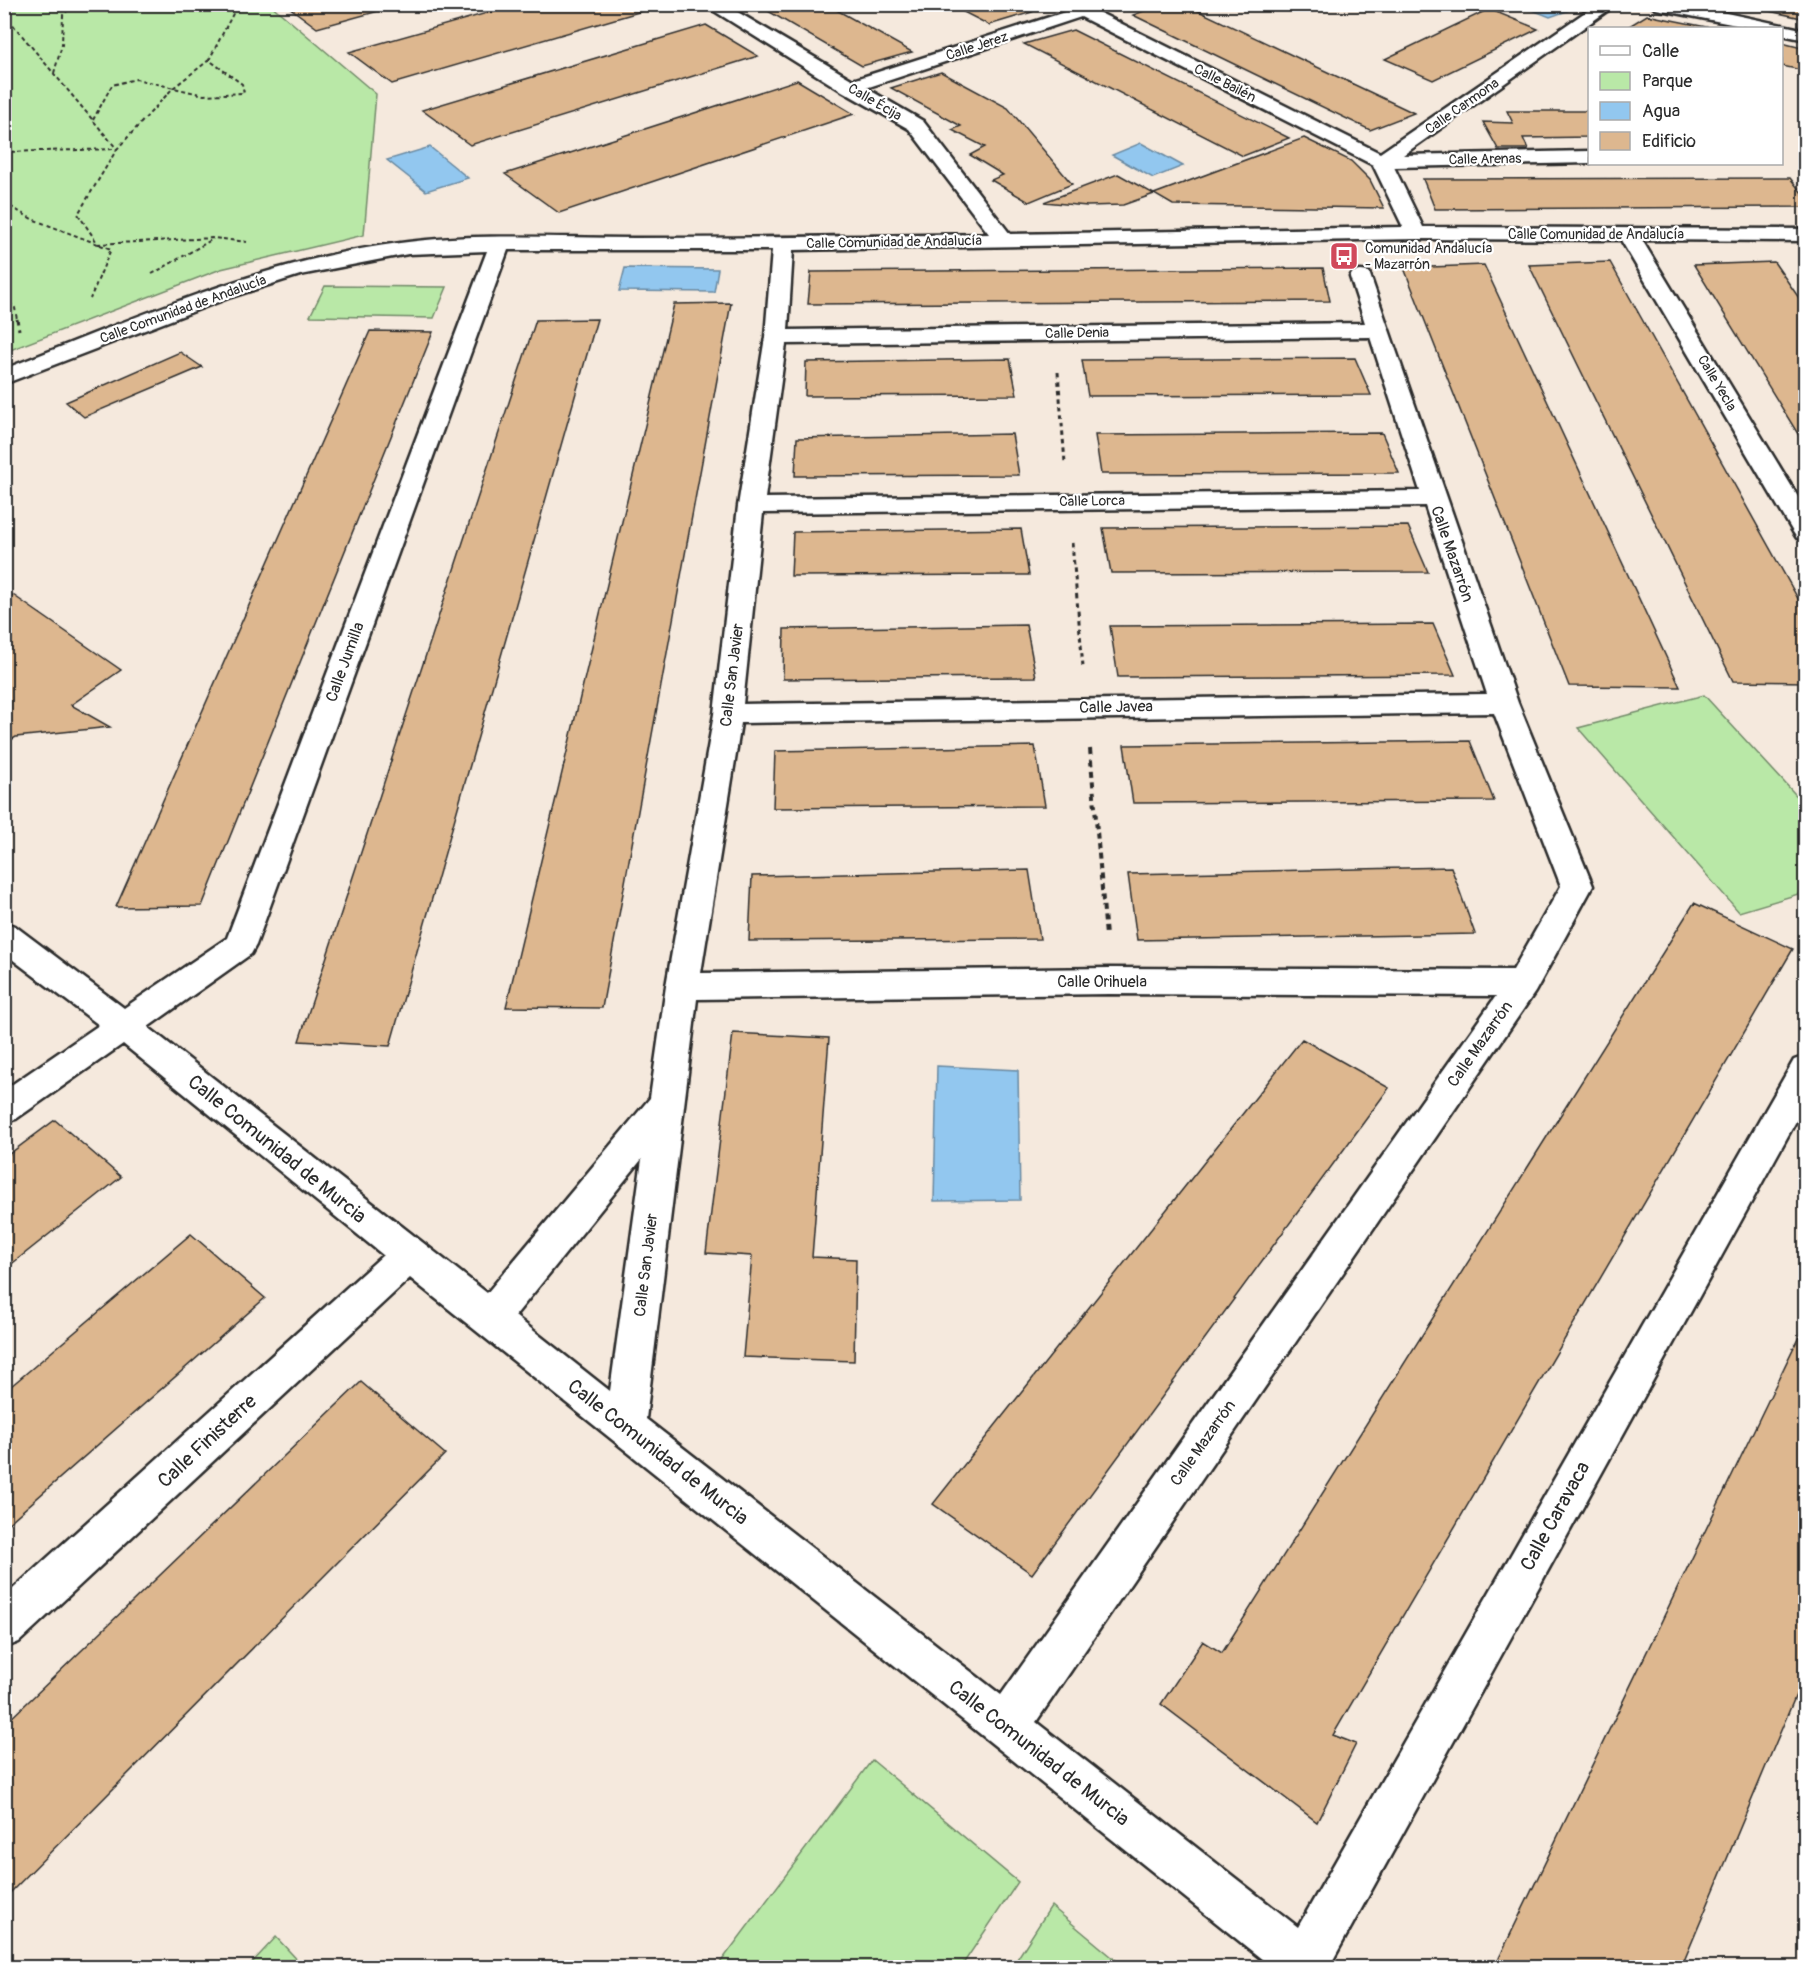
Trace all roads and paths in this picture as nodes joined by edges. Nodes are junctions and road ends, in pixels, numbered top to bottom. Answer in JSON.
{"nodes":[{"id":1,"x":74,"y":4,"type":"edge"},
{"id":2,"x":238,"y":4,"type":"edge"},
{"id":3,"x":711,"y":4,"type":"edge"},
{"id":4,"x":1105,"y":4,"type":"edge"},
{"id":5,"x":1609,"y":4,"type":"edge"},
{"id":6,"x":1656,"y":4,"type":"edge"},
{"id":7,"x":1075,"y":8,"type":"edge"},
{"id":8,"x":4,"y":14,"type":"edge"},
{"id":9,"x":1770,"y":27,"type":"edge"},
{"id":10,"x":1783,"y":30,"type":"edge"},
{"id":11,"x":1806,"y":34,"type":"edge"},
{"id":12,"x":209,"y":60,"type":"junction"},
{"id":13,"x":54,"y":73,"type":"junction"},
{"id":14,"x":849,"y":87,"type":"junction"},
{"id":15,"x":172,"y":88,"type":"junction"},
{"id":16,"x":93,"y":120,"type":"junction"},
{"id":17,"x":117,"y":149,"type":"junction"},
{"id":18,"x":4,"y":152,"type":"edge"},
{"id":19,"x":1588,"y":157,"type":"edge"},
{"id":20,"x":1381,"y":161,"type":"junction"},
{"id":21,"x":4,"y":203,"type":"edge"},
{"id":22,"x":1416,"y":233,"type":"junction"},
{"id":23,"x":1628,"y":234,"type":"junction"},
{"id":24,"x":1806,"y":235,"type":"edge"},
{"id":25,"x":1003,"y":239,"type":"junction"},
{"id":26,"x":98,"y":244,"type":"junction"},
{"id":27,"x":500,"y":244,"type":"junction"},
{"id":28,"x":783,"y":244,"type":"junction"},
{"id":29,"x":296,"y":269,"type":"junction"},
{"id":30,"x":1360,"y":277,"type":"dead end"},
{"id":31,"x":4,"y":298,"type":"edge"},
{"id":32,"x":89,"y":302,"type":"dead end"},
{"id":33,"x":1377,"y":330,"type":"junction"},
{"id":34,"x":1054,"y":333,"type":"junction"},
{"id":35,"x":776,"y":338,"type":"junction"},
{"id":36,"x":25,"y":369,"type":"junction"},
{"id":37,"x":4,"y":378,"type":"edge"},
{"id":38,"x":1433,"y":498,"type":"junction"},
{"id":39,"x":1068,"y":501,"type":"junction"},
{"id":40,"x":751,"y":506,"type":"junction"},
{"id":41,"x":1806,"y":532,"type":"edge"},
{"id":42,"x":1504,"y":703,"type":"junction"},
{"id":43,"x":1086,"y":708,"type":"junction"},
{"id":44,"x":728,"y":714,"type":"junction"},
{"id":45,"x":4,"y":935,"type":"edge"},
{"id":46,"x":1110,"y":981,"type":"junction"},
{"id":47,"x":1523,"y":983,"type":"junction"},
{"id":48,"x":682,"y":986,"type":"junction"},
{"id":49,"x":122,"y":1025,"type":"junction"},
{"id":50,"x":1806,"y":1070,"type":"edge"},
{"id":51,"x":666,"y":1104,"type":"junction"},
{"id":52,"x":4,"y":1108,"type":"edge"},
{"id":53,"x":409,"y":1255,"type":"junction"},
{"id":54,"x":489,"y":1319,"type":"junction"},
{"id":55,"x":625,"y":1427,"type":"junction"},
{"id":56,"x":4,"y":1627,"type":"edge"},
{"id":57,"x":1006,"y":1726,"type":"junction"},
{"id":58,"x":1309,"y":1965,"type":"edge"}],
"edges":[{"from":1,"to":13,"type":"path"},
{"from":2,"to":12,"type":"path"},
{"from":3,"to":14,"type":"street","name":"Calle Écija"},
{"from":4,"to":7,"type":"street","name":"Calle Jerez"},
{"from":5,"to":20,"type":"street","name":"Calle Carmona"},
{"from":6,"to":9,"type":"street"},
{"from":7,"to":14,"type":"street","name":"Calle Jerez"},
{"from":7,"to":20,"type":"street","name":"Calle Bailén"},
{"from":8,"to":13,"type":"path"},
{"from":10,"to":11,"type":"street"},
{"from":12,"to":15,"type":"path"},
{"from":12,"to":15,"type":"path"},
{"from":13,"to":16,"type":"path"},
{"from":14,"to":25,"type":"street","name":"Calle Écija"},
{"from":15,"to":16,"type":"path"},
{"from":15,"to":17,"type":"path"},
{"from":16,"to":17,"type":"path"},
{"from":17,"to":18,"type":"path"},
{"from":17,"to":26,"type":"path"},
{"from":19,"to":20,"type":"street","name":"Calle Arenas"},
{"from":20,"to":22,"type":"street"},
{"from":21,"to":26,"type":"path"},
{"from":22,"to":23,"type":"street","name":"Calle Comunidad de Andalucía"},
{"from":22,"to":25,"type":"street","name":"Calle Comunidad de Andalucía"},
{"from":23,"to":24,"type":"street","name":"Calle Comunidad de Andalucía"},
{"from":23,"to":41,"type":"street","name":"Calle Yecla"},
{"from":25,"to":28,"type":"street","name":"Calle Comunidad de Andalucía"},
{"from":26,"to":29,"type":"path"},
{"from":26,"to":32,"type":"path"},
{"from":27,"to":28,"type":"street","name":"Calle Comunidad de Andalucía"},
{"from":27,"to":29,"type":"street","name":"Calle Comunidad de Andalucía"},
{"from":27,"to":49,"type":"street","name":"Calle Jumilla"},
{"from":28,"to":35,"type":"street","name":"Calle San Javier"},
{"from":29,"to":36,"type":"street","name":"Calle Comunidad de Andalucía"},
{"from":30,"to":33,"type":"street","name":"Calle Mazarrón"},
{"from":31,"to":36,"type":"path"},
{"from":33,"to":34,"type":"street","name":"Calle Denia"},
{"from":33,"to":38,"type":"street","name":"Calle Mazarrón"},
{"from":34,"to":35,"type":"street","name":"Calle Denia"},
{"from":34,"to":39,"type":"path"},
{"from":35,"to":40,"type":"street","name":"Calle San Javier"},
{"from":36,"to":37,"type":"street","name":"Calle Comunidad de Andalucía"},
{"from":38,"to":39,"type":"street","name":"Calle Lorca"},
{"from":38,"to":42,"type":"street","name":"Calle Mazarrón"},
{"from":39,"to":40,"type":"street","name":"Calle Lorca"},
{"from":39,"to":43,"type":"path"},
{"from":40,"to":44,"type":"street","name":"Calle San Javier"},
{"from":42,"to":43,"type":"street","name":"Calle Javea"},
{"from":42,"to":47,"type":"street","name":"Calle Mazarrón"},
{"from":43,"to":44,"type":"street","name":"Calle Javea"},
{"from":43,"to":46,"type":"path"},
{"from":44,"to":48,"type":"street","name":"Calle San Javier"},
{"from":45,"to":49,"type":"street","name":"Calle Comunidad de Murcia"},
{"from":46,"to":47,"type":"street","name":"Calle Orihuela"},
{"from":46,"to":48,"type":"street","name":"Calle Orihuela"},
{"from":47,"to":57,"type":"street","name":"Calle Mazarrón"},
{"from":48,"to":51,"type":"street","name":"Calle San Javier"},
{"from":49,"to":52,"type":"street","name":"Calle Jumilla"},
{"from":49,"to":53,"type":"street","name":"Calle Comunidad de Murcia"},
{"from":50,"to":58,"type":"street","name":"Calle Caravaca"},
{"from":51,"to":54,"type":"street"},
{"from":51,"to":55,"type":"street","name":"Calle San Javier"},
{"from":53,"to":54,"type":"street","name":"Calle Comunidad de Murcia"},
{"from":53,"to":56,"type":"street","name":"Calle Finisterre"},
{"from":54,"to":55,"type":"street","name":"Calle Comunidad de Murcia"},
{"from":55,"to":57,"type":"street","name":"Calle Comunidad de Murcia"},
{"from":57,"to":58,"type":"street","name":"Calle Comunidad de Murcia"}]}
